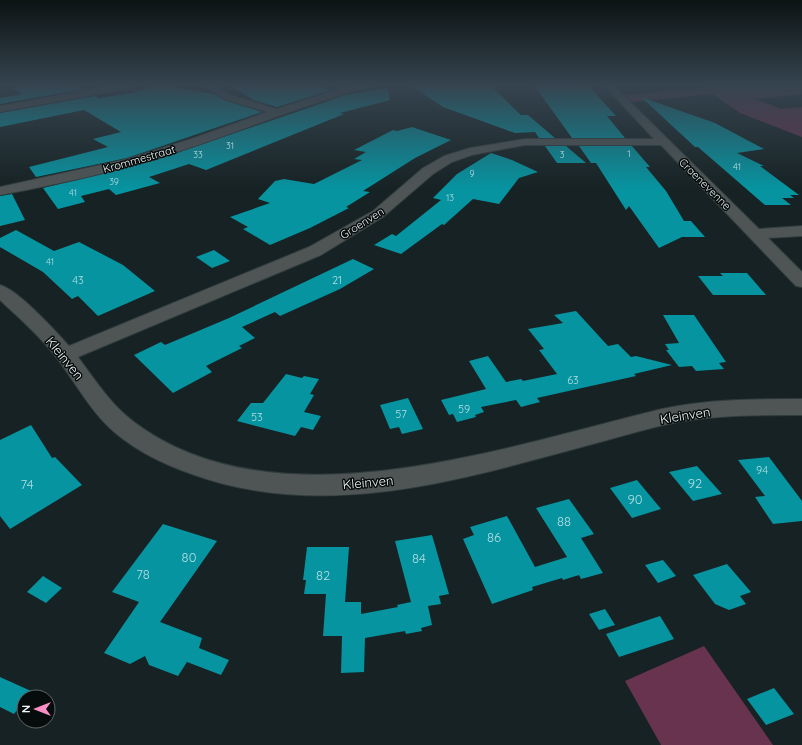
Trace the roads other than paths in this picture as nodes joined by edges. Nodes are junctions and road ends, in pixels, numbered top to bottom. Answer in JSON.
{"nodes":[{"id":1,"x":256,"y":120,"type":"edge"},
{"id":2,"x":642,"y":120,"type":"edge"},
{"id":3,"x":664,"y":142,"type":"junction"},
{"id":4,"x":0,"y":191,"type":"edge"},
{"id":5,"x":802,"y":231,"type":"edge"},
{"id":6,"x":754,"y":234,"type":"junction"},
{"id":7,"x":802,"y":282,"type":"edge"},
{"id":8,"x":0,"y":290,"type":"edge"},
{"id":9,"x":65,"y":355,"type":"junction"},
{"id":10,"x":802,"y":407,"type":"edge"}],
"edges":[{"from":1,"to":4,"type":"street","name":"Krommestraat"},
{"from":2,"to":3,"type":"street","name":"Craenevenne"},
{"from":3,"to":6,"type":"street","name":"Craenevenne"},
{"from":3,"to":9,"type":"street","name":"Groenven"},
{"from":5,"to":6,"type":"street"},
{"from":6,"to":7,"type":"street","name":"Craenevenne"},
{"from":8,"to":9,"type":"street","name":"Kleinven"},
{"from":9,"to":10,"type":"street","name":"Kleinven"}]}
